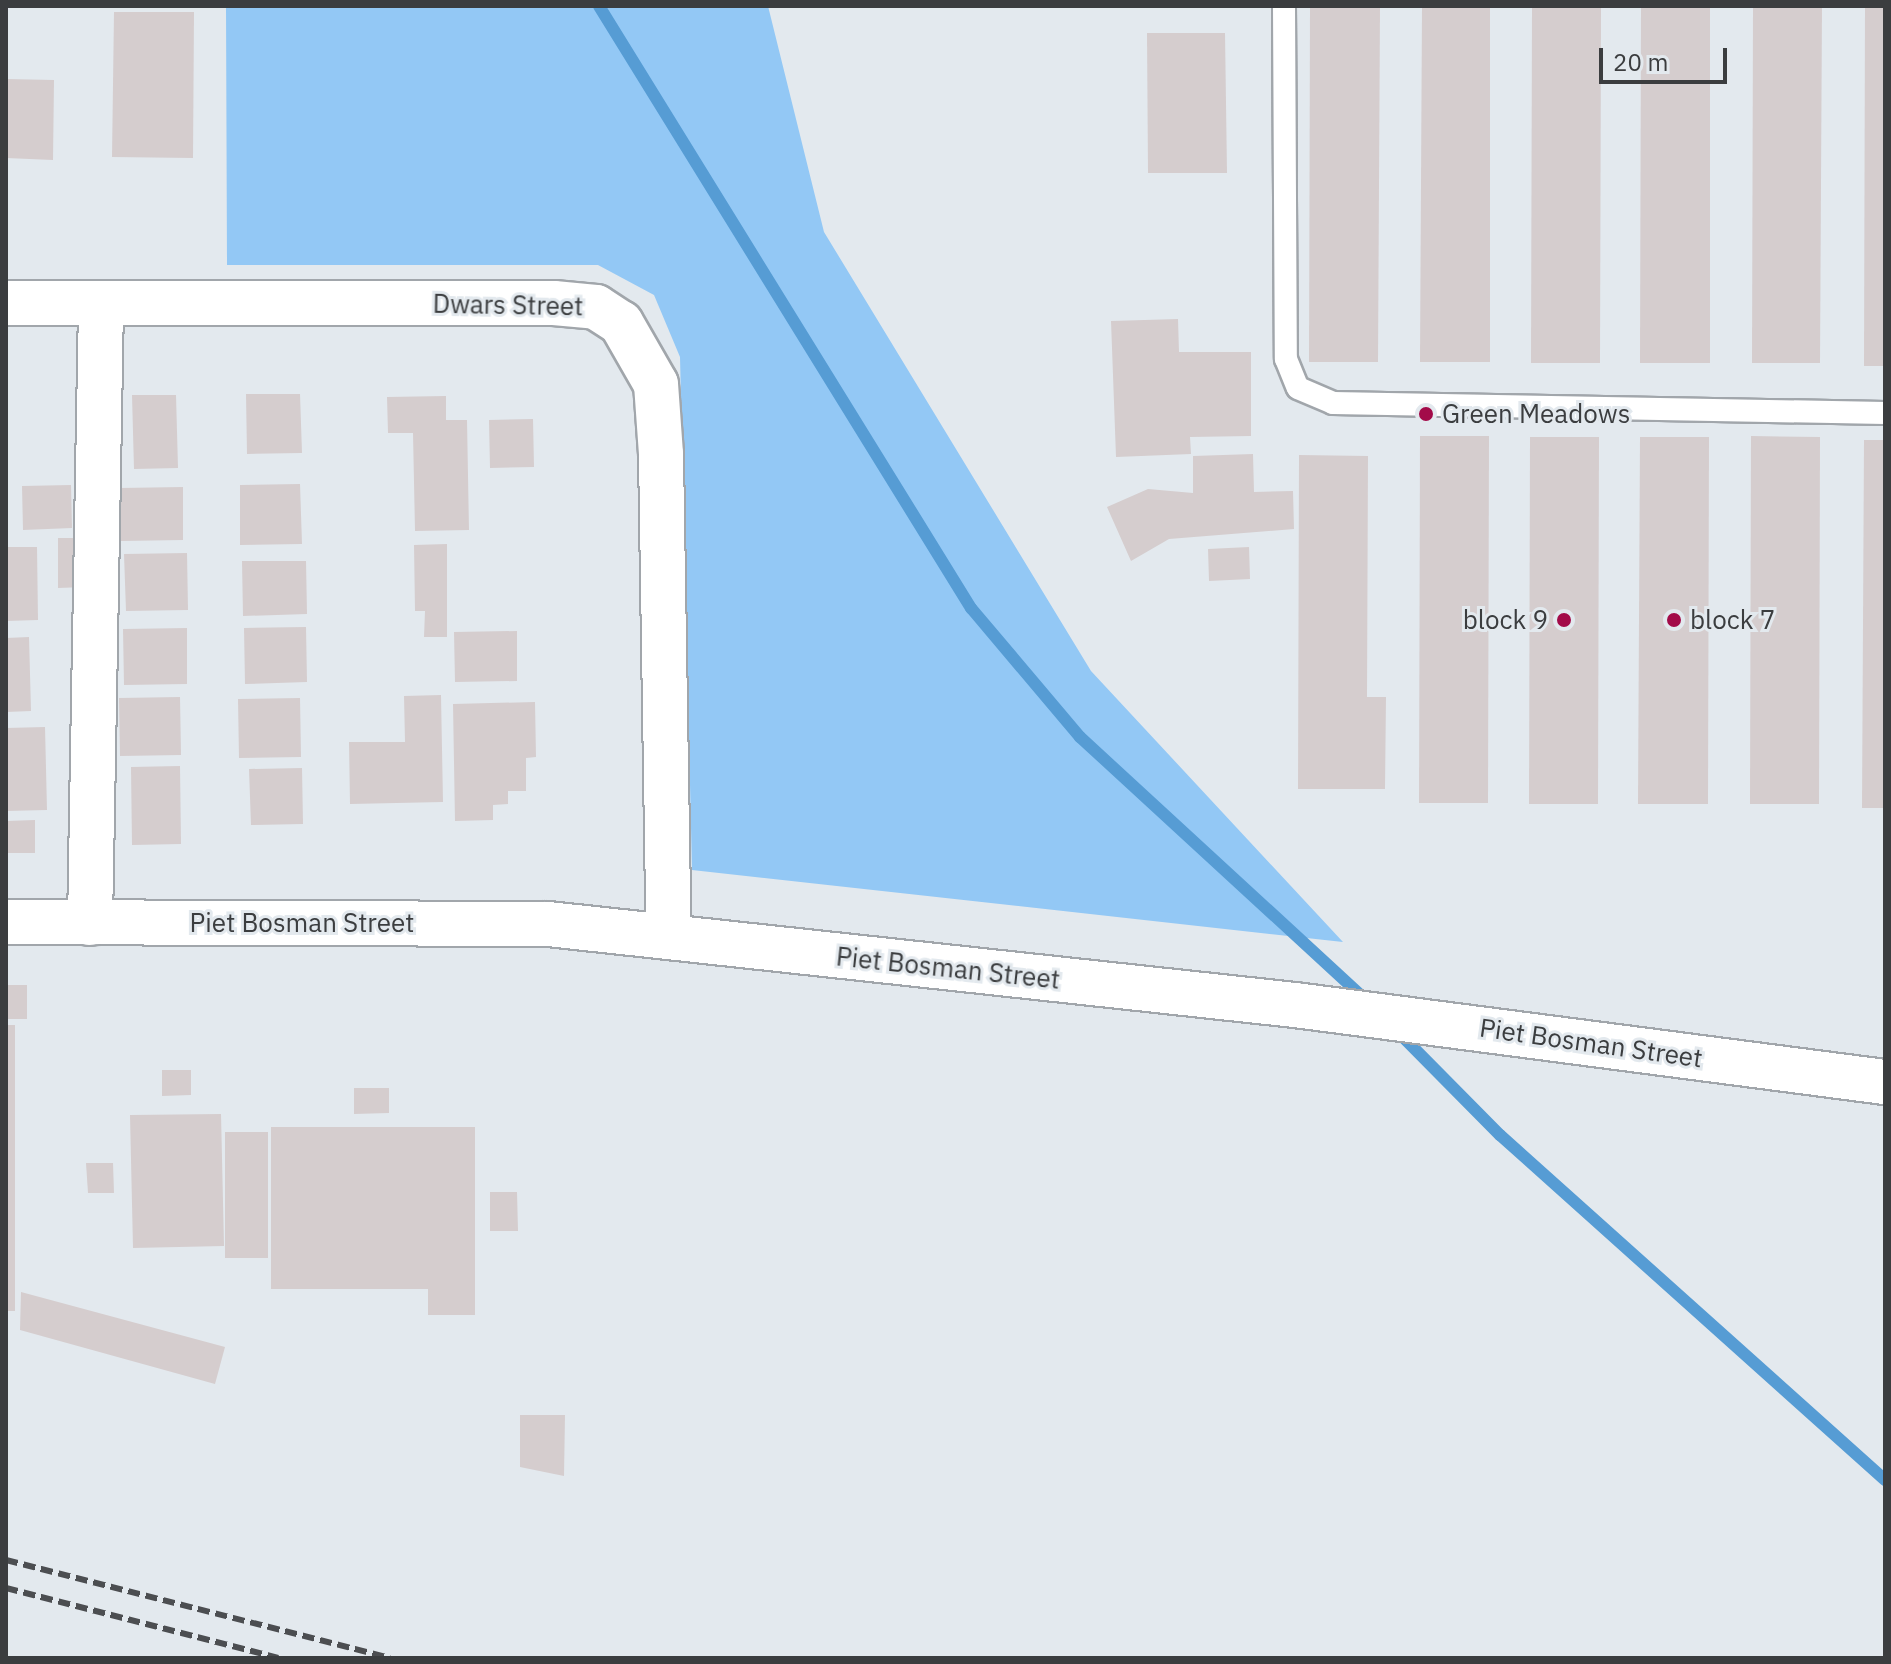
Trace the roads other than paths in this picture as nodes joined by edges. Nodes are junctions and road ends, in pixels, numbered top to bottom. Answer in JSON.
{"nodes":[{"id":1,"x":1284,"y":6,"type":"edge"},
{"id":2,"x":6,"y":303,"type":"edge"},
{"id":3,"x":101,"y":303,"type":"junction"},
{"id":4,"x":1885,"y":413,"type":"edge"},
{"id":5,"x":6,"y":922,"type":"edge"},
{"id":6,"x":90,"y":923,"type":"junction"},
{"id":7,"x":669,"y":937,"type":"junction"},
{"id":8,"x":1885,"y":1082,"type":"edge"}],
"edges":[{"from":1,"to":4,"type":"lane"},
{"from":2,"to":3,"type":"street","name":"Dwars Street"},
{"from":3,"to":6,"type":"street"},
{"from":3,"to":7,"type":"street","name":"Dwars Street"},
{"from":5,"to":6,"type":"street","name":"Piet Bosman Street"},
{"from":6,"to":7,"type":"street","name":"Piet Bosman Street"},
{"from":7,"to":8,"type":"street","name":"Piet Bosman Street"}]}
